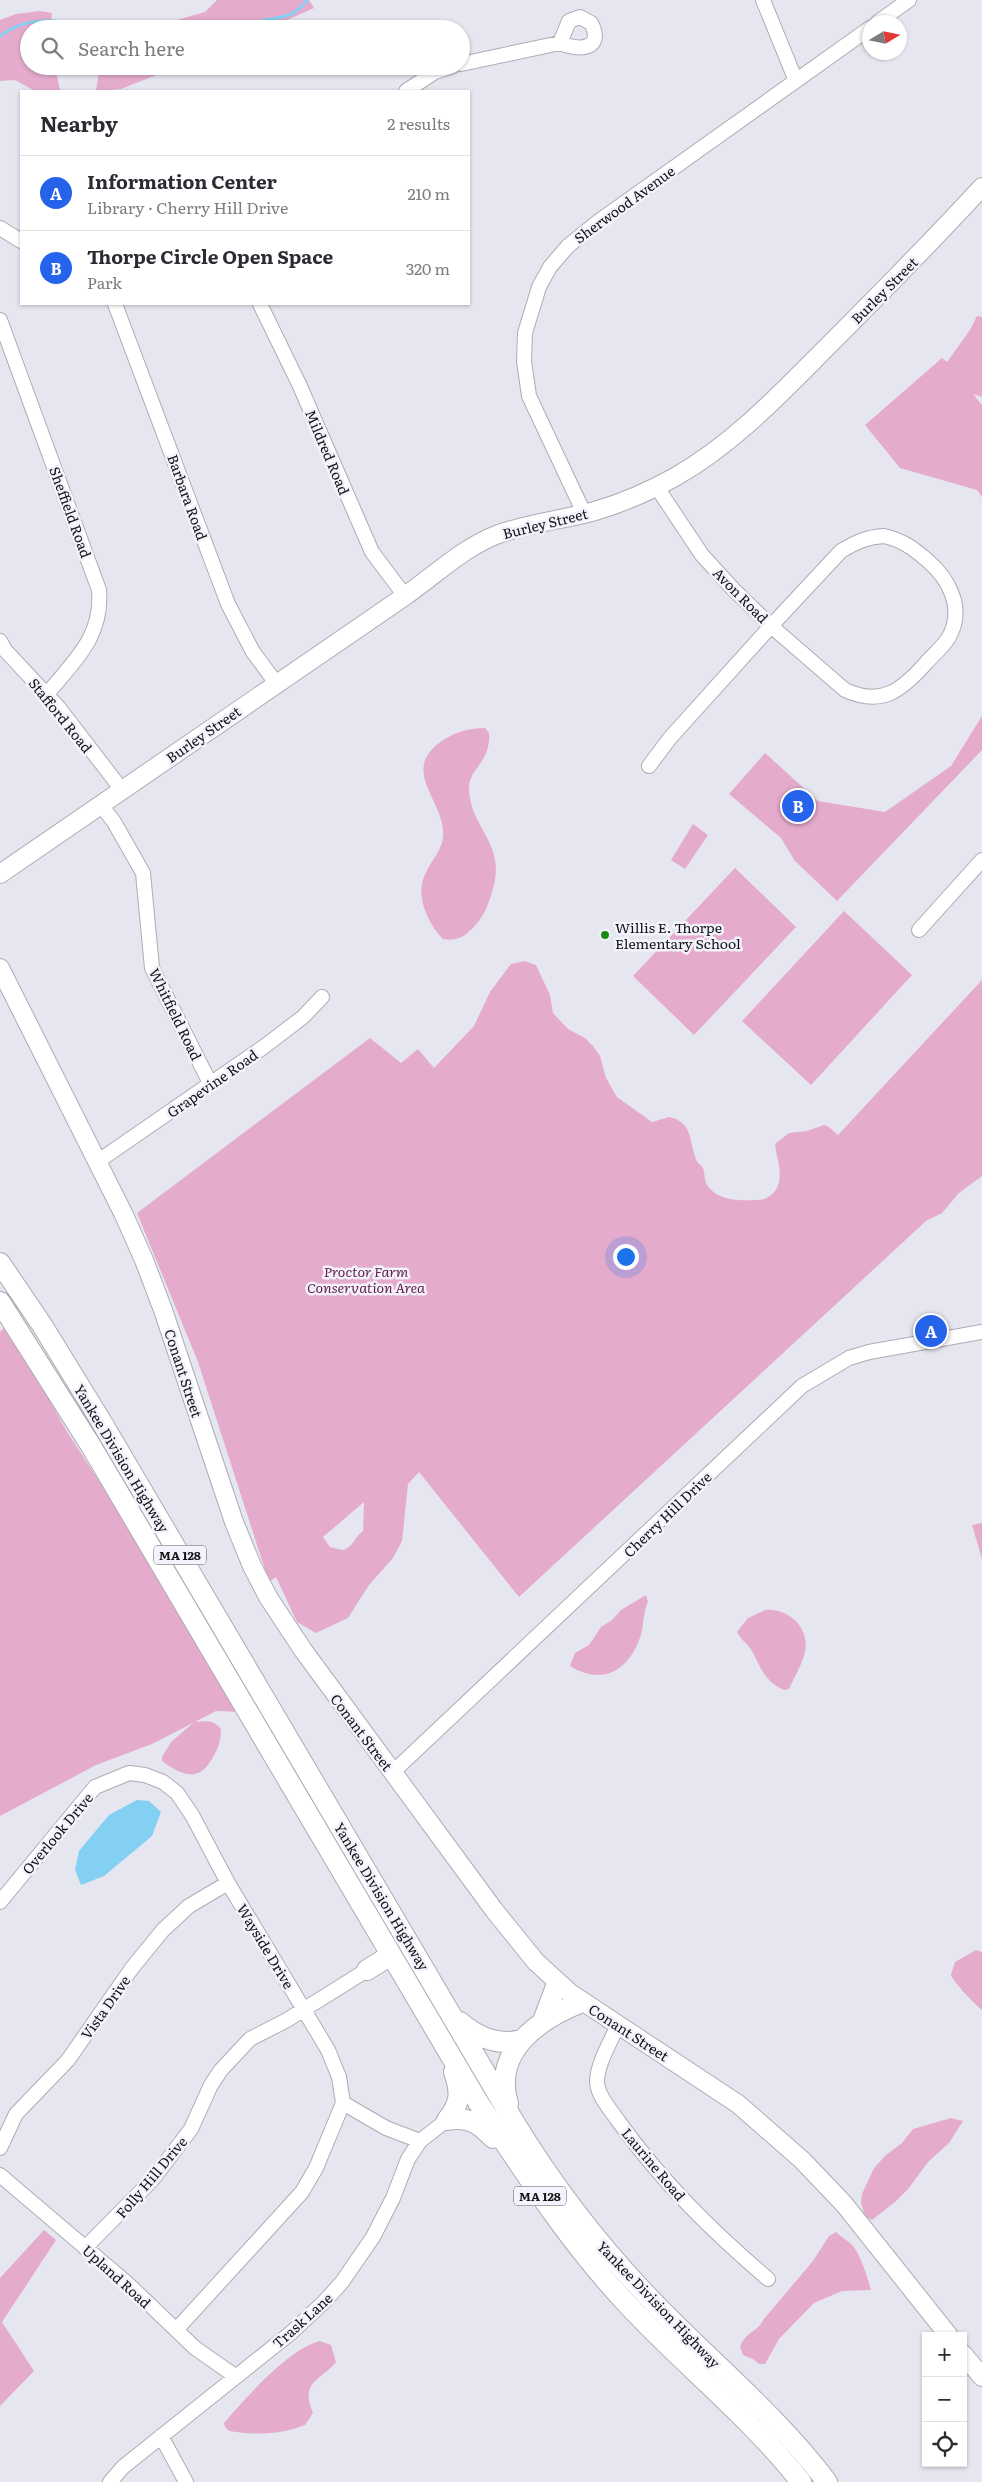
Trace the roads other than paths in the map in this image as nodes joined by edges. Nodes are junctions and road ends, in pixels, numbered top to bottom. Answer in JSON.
{"nodes":[{"id":1,"x":763,"y":0,"type":"edge"},
{"id":2,"x":909,"y":0,"type":"edge"},
{"id":3,"x":888,"y":15,"type":"edge"},
{"id":4,"x":862,"y":34,"type":"edge"},
{"id":5,"x":560,"y":43,"type":"dead end"},
{"id":6,"x":470,"y":62,"type":"edge"},
{"id":7,"x":430,"y":75,"type":"edge"},
{"id":8,"x":796,"y":81,"type":"junction"},
{"id":9,"x":408,"y":90,"type":"edge"},
{"id":10,"x":982,"y":187,"type":"edge"},
{"id":11,"x":0,"y":228,"type":"edge"},
{"id":12,"x":20,"y":240,"type":"edge"},
{"id":13,"x":115,"y":305,"type":"edge"},
{"id":14,"x":260,"y":305,"type":"edge"},
{"id":15,"x":0,"y":320,"type":"edge"},
{"id":16,"x":656,"y":486,"type":"junction"},
{"id":17,"x":584,"y":513,"type":"junction"},
{"id":18,"x":405,"y":596,"type":"junction"},
{"id":19,"x":771,"y":626,"type":"junction"},
{"id":20,"x":0,"y":641,"type":"edge"},
{"id":21,"x":276,"y":683,"type":"junction"},
{"id":22,"x":46,"y":694,"type":"junction"},
{"id":23,"x":649,"y":766,"type":"dead end"},
{"id":24,"x":122,"y":790,"type":"junction"},
{"id":25,"x":101,"y":805,"type":"junction"},
{"id":26,"x":982,"y":860,"type":"edge"},
{"id":27,"x":0,"y":874,"type":"edge"},
{"id":28,"x":919,"y":930,"type":"dead end"},
{"id":29,"x":0,"y":968,"type":"edge"},
{"id":30,"x":4,"y":984,"type":"edge"},
{"id":31,"x":322,"y":997,"type":"dead end"},
{"id":32,"x":210,"y":1083,"type":"junction"},
{"id":33,"x":97,"y":1162,"type":"junction"},
{"id":34,"x":0,"y":1262,"type":"edge"},
{"id":35,"x":0,"y":1302,"type":"edge"},
{"id":36,"x":982,"y":1332,"type":"edge"},
{"id":37,"x":393,"y":1772,"type":"junction"},
{"id":38,"x":177,"y":1793,"type":"joint"},
{"id":39,"x":228,"y":1883,"type":"junction"},
{"id":40,"x":0,"y":1902,"type":"edge"},
{"id":41,"x":391,"y":1955,"type":"junction"},
{"id":42,"x":367,"y":1970,"type":"joint"},
{"id":43,"x":557,"y":1984,"type":"junction"},
{"id":44,"x":582,"y":2002,"type":"junction"},
{"id":45,"x":304,"y":2010,"type":"junction"},
{"id":46,"x":451,"y":2012,"type":"junction"},
{"id":47,"x":543,"y":2021,"type":"junction"},
{"id":48,"x":618,"y":2025,"type":"junction"},
{"id":49,"x":522,"y":2040,"type":"junction"},
{"id":50,"x":444,"y":2044,"type":"junction"},
{"id":51,"x":343,"y":2103,"type":"junction"},
{"id":52,"x":447,"y":2120,"type":"junction"},
{"id":53,"x":513,"y":2120,"type":"junction"},
{"id":54,"x":420,"y":2141,"type":"junction"},
{"id":55,"x":0,"y":2148,"type":"edge"},
{"id":56,"x":517,"y":2162,"type":"junction"},
{"id":57,"x":0,"y":2175,"type":"edge"},
{"id":58,"x":85,"y":2248,"type":"junction"},
{"id":59,"x":768,"y":2279,"type":"dead end"},
{"id":60,"x":176,"y":2330,"type":"junction"},
{"id":61,"x":946,"y":2332,"type":"edge"},
{"id":62,"x":967,"y":2359,"type":"edge"},
{"id":63,"x":235,"y":2376,"type":"junction"},
{"id":64,"x":982,"y":2377,"type":"edge"},
{"id":65,"x":161,"y":2436,"type":"junction"},
{"id":66,"x":110,"y":2482,"type":"edge"},
{"id":67,"x":186,"y":2482,"type":"edge"},
{"id":68,"x":801,"y":2482,"type":"edge"},
{"id":69,"x":827,"y":2482,"type":"edge"}],
"edges":[{"from":1,"to":8,"type":"street"},
{"from":2,"to":3,"type":"street"},
{"from":4,"to":8,"type":"street","name":"Sherwood Avenue"},
{"from":5,"to":6,"type":"street"},
{"from":7,"to":9,"type":"street"},
{"from":8,"to":17,"type":"street","name":"Sherwood Avenue"},
{"from":10,"to":16,"type":"main road","name":"Burley Street"},
{"from":11,"to":12,"type":"street"},
{"from":13,"to":21,"type":"street","name":"Barbara Road"},
{"from":14,"to":18,"type":"street","name":"Mildred Road"},
{"from":15,"to":22,"type":"street","name":"Sheffield Road"},
{"from":16,"to":17,"type":"main road","name":"Burley Street"},
{"from":16,"to":19,"type":"street","name":"Avon Road"},
{"from":17,"to":18,"type":"main road","name":"Burley Street"},
{"from":18,"to":21,"type":"main road","name":"Burley Street"},
{"from":19,"to":19,"type":"street"},
{"from":19,"to":23,"type":"street","name":"Avon Road"},
{"from":20,"to":22,"type":"street","name":"Stafford Road"},
{"from":21,"to":24,"type":"main road","name":"Burley Street"},
{"from":22,"to":24,"type":"street","name":"Stafford Road"},
{"from":24,"to":25,"type":"main road","name":"Burley Street"},
{"from":25,"to":27,"type":"main road","name":"Burley Street"},
{"from":25,"to":32,"type":"street","name":"Whitfield Road"},
{"from":26,"to":28,"type":"street"},
{"from":29,"to":30,"type":"main road","name":"Conant Street"},
{"from":30,"to":33,"type":"main road","name":"Conant Street"},
{"from":31,"to":32,"type":"street","name":"Grapevine Road"},
{"from":32,"to":33,"type":"street","name":"Grapevine Road"},
{"from":33,"to":37,"type":"main road","name":"Conant Street"},
{"from":34,"to":46,"type":"highway","name":"Yankee Division Highway","number":"MA 128"},
{"from":35,"to":41,"type":"highway","name":"Yankee Division Highway","number":"MA 128"},
{"from":36,"to":37,"type":"street","name":"Cherry Hill Drive"},
{"from":37,"to":43,"type":"main road","name":"Conant Street"},
{"from":38,"to":39,"type":"street","name":"Wayside Drive"},
{"from":38,"to":40,"type":"street","name":"Overlook Drive"},
{"from":39,"to":45,"type":"street","name":"Wayside Drive"},
{"from":39,"to":55,"type":"street","name":"Vista Drive"},
{"from":41,"to":42,"type":"highway"},
{"from":41,"to":50,"type":"highway","name":"Yankee Division Highway","number":"MA 128"},
{"from":42,"to":45,"type":"street","name":"Folly Hill Drive"},
{"from":43,"to":44,"type":"main road","name":"Conant Street"},
{"from":43,"to":47,"type":"highway"},
{"from":44,"to":47,"type":"highway"},
{"from":44,"to":48,"type":"main road","name":"Conant Street"},
{"from":45,"to":51,"type":"street","name":"Wayside Drive"},
{"from":45,"to":58,"type":"street","name":"Folly Hill Drive"},
{"from":46,"to":49,"type":"highway"},
{"from":46,"to":53,"type":"highway","name":"Yankee Division Highway","number":"MA 128"},
{"from":47,"to":49,"type":"highway"},
{"from":48,"to":59,"type":"street","name":"Laurine Road"},
{"from":48,"to":61,"type":"main road","name":"Conant Street"},
{"from":49,"to":53,"type":"highway"},
{"from":50,"to":52,"type":"highway"},
{"from":50,"to":56,"type":"highway","name":"Yankee Division Highway","number":"MA 128"},
{"from":51,"to":54,"type":"street"},
{"from":51,"to":60,"type":"street"},
{"from":52,"to":54,"type":"street","name":"Trask Lane"},
{"from":52,"to":56,"type":"highway"},
{"from":53,"to":69,"type":"highway","name":"Yankee Division Highway","number":"MA 128"},
{"from":54,"to":63,"type":"street","name":"Trask Lane"},
{"from":56,"to":68,"type":"highway","name":"Yankee Division Highway","number":"MA 128"},
{"from":57,"to":58,"type":"street","name":"Upland Road"},
{"from":58,"to":60,"type":"street","name":"Upland Road"},
{"from":60,"to":63,"type":"street","name":"Upland Road"},
{"from":62,"to":64,"type":"main road"},
{"from":63,"to":65,"type":"street","name":"Trask Lane"},
{"from":65,"to":66,"type":"street","name":"Trask Lane"},
{"from":65,"to":67,"type":"street"}]}
